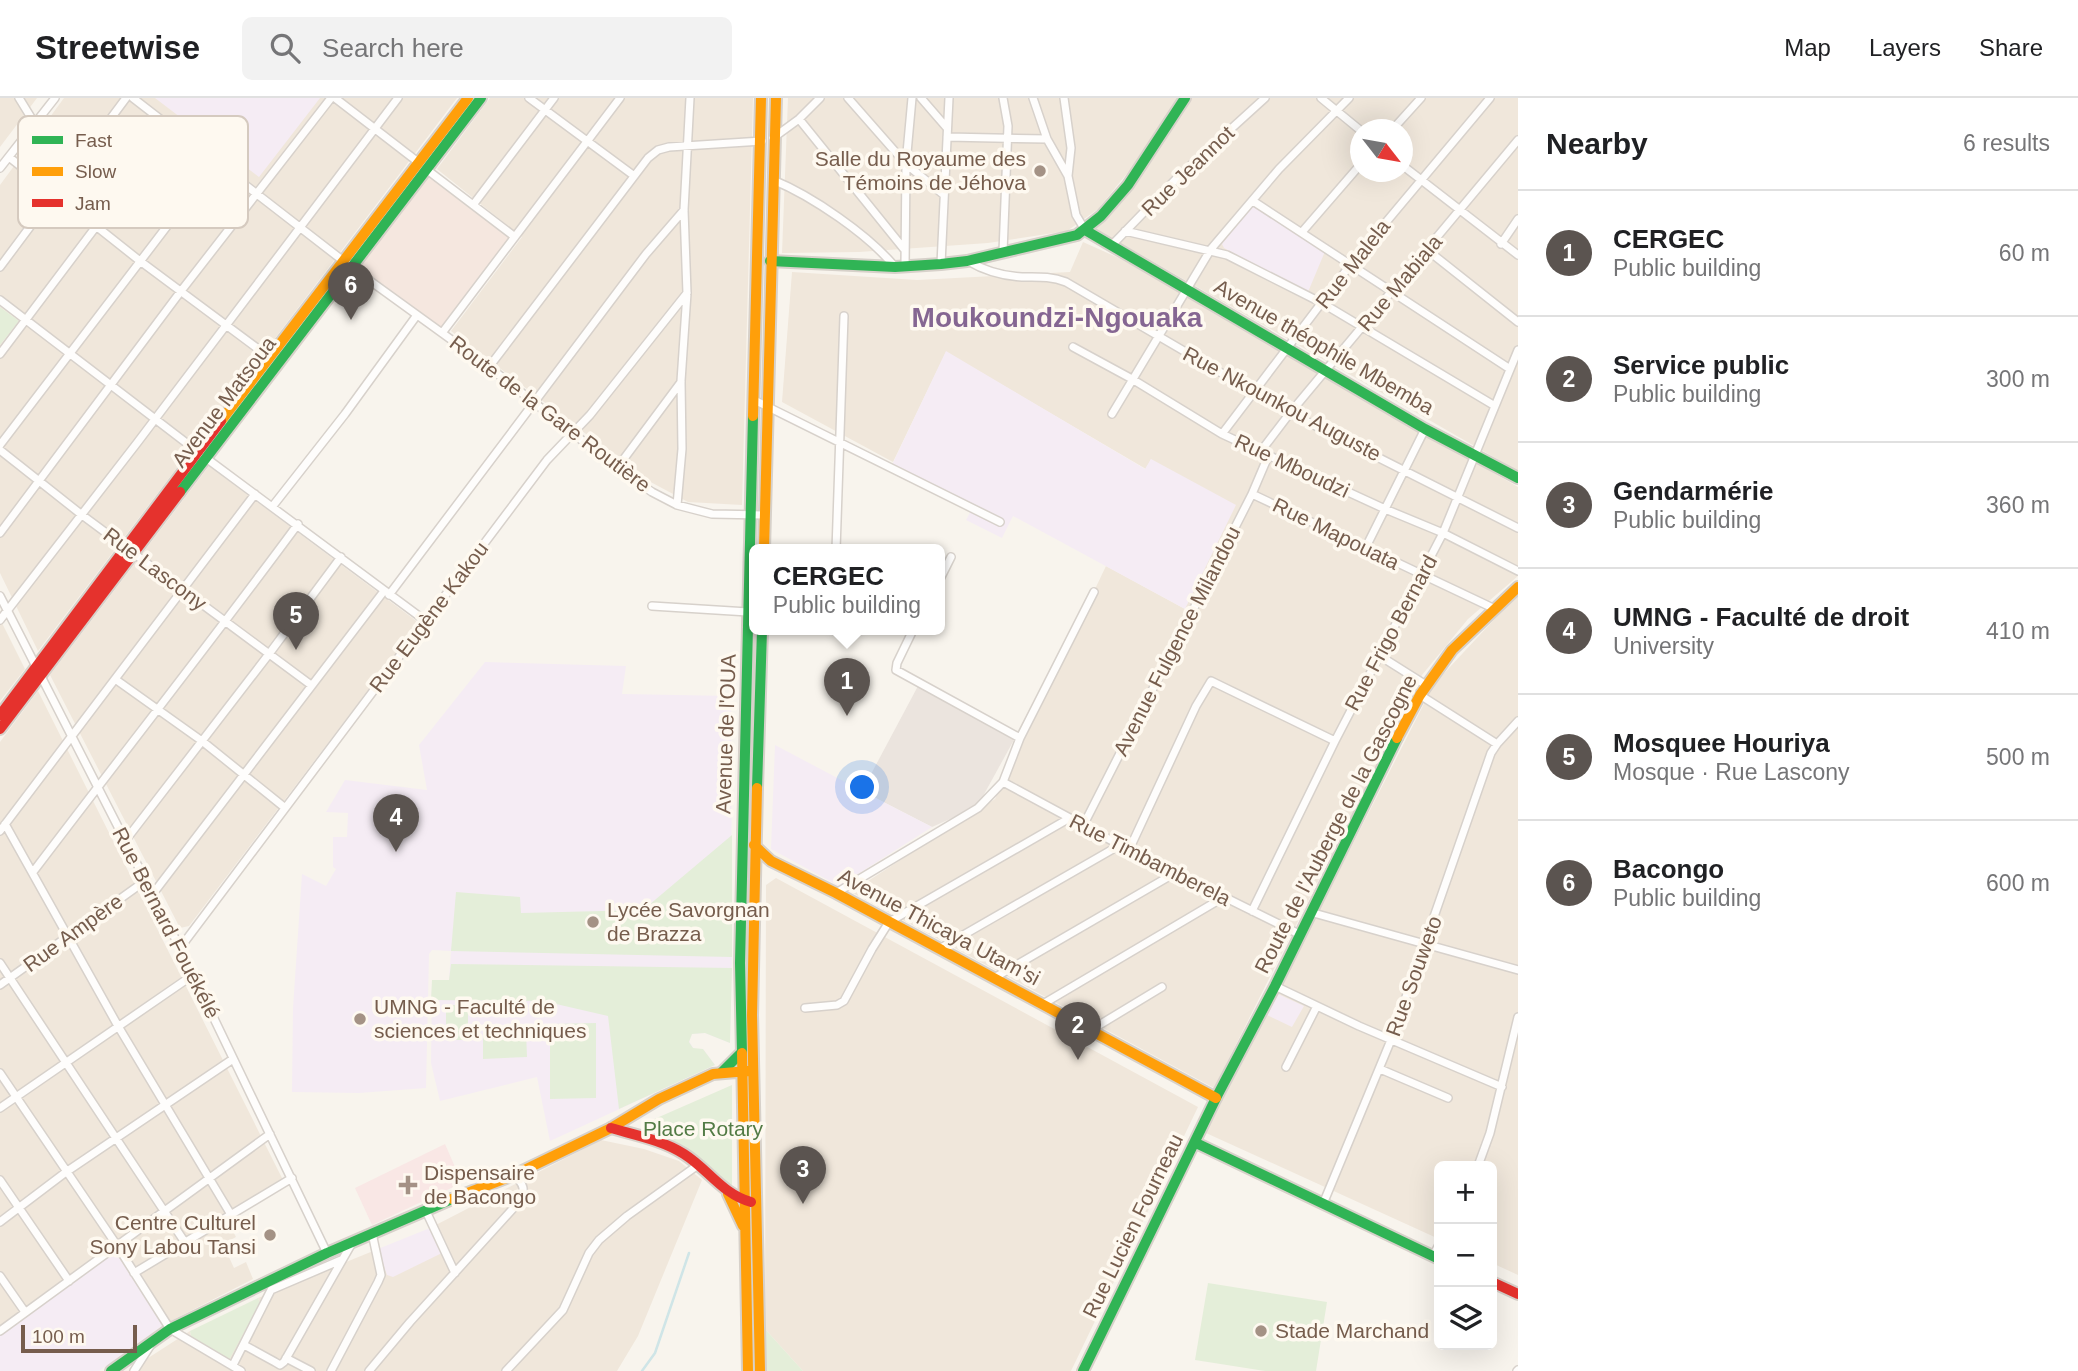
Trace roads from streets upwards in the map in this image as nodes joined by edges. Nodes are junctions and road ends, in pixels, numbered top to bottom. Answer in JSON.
{"nodes":[{"id":1,"x":19,"y":98,"type":"edge"},
{"id":2,"x":55,"y":98,"type":"edge"},
{"id":3,"x":126,"y":98,"type":"edge"},
{"id":4,"x":134,"y":98,"type":"edge"},
{"id":5,"x":333,"y":98,"type":"edge"},
{"id":6,"x":398,"y":98,"type":"edge"},
{"id":7,"x":468,"y":98,"type":"edge"},
{"id":8,"x":481,"y":98,"type":"edge"},
{"id":9,"x":530,"y":98,"type":"edge"},
{"id":10,"x":554,"y":98,"type":"edge"},
{"id":11,"x":620,"y":98,"type":"edge"},
{"id":12,"x":690,"y":98,"type":"edge"},
{"id":13,"x":761,"y":98,"type":"edge"},
{"id":14,"x":776,"y":98,"type":"edge"},
{"id":15,"x":820,"y":98,"type":"edge"},
{"id":16,"x":848,"y":98,"type":"edge"},
{"id":17,"x":912,"y":98,"type":"edge"},
{"id":18,"x":921,"y":98,"type":"edge"},
{"id":19,"x":949,"y":98,"type":"edge"},
{"id":20,"x":1003,"y":98,"type":"edge"},
{"id":21,"x":1033,"y":98,"type":"edge"},
{"id":22,"x":1064,"y":98,"type":"edge"},
{"id":23,"x":1185,"y":98,"type":"edge"},
{"id":24,"x":1265,"y":98,"type":"edge"},
{"id":25,"x":1321,"y":98,"type":"edge"},
{"id":26,"x":1349,"y":98,"type":"edge"},
{"id":27,"x":1422,"y":98,"type":"edge"},
{"id":28,"x":1490,"y":98,"type":"edge"},
{"id":29,"x":545,"y":109,"type":"junction"},
{"id":30,"x":1338,"y":110,"type":"junction"},
{"id":31,"x":30,"y":116,"type":"edge"},
{"id":32,"x":41,"y":116,"type":"edge"},
{"id":33,"x":113,"y":116,"type":"edge"},
{"id":34,"x":157,"y":116,"type":"edge"},
{"id":35,"x":799,"y":119,"type":"junction"},
{"id":36,"x":1402,"y":119,"type":"edge"},
{"id":37,"x":1350,"y":121,"type":"edge"},
{"id":38,"x":375,"y":128,"type":"junction"},
{"id":39,"x":947,"y":132,"type":"junction"},
{"id":40,"x":448,"y":133,"type":"junction"},
{"id":41,"x":1007,"y":136,"type":"junction"},
{"id":42,"x":775,"y":138,"type":"junction"},
{"id":43,"x":1048,"y":139,"type":"junction"},
{"id":44,"x":587,"y":140,"type":"junction"},
{"id":45,"x":1518,"y":141,"type":"edge"},
{"id":46,"x":759,"y":142,"type":"junction"},
{"id":47,"x":688,"y":145,"type":"junction"},
{"id":48,"x":18,"y":146,"type":"edge"},
{"id":49,"x":9,"y":157,"type":"junction"},
{"id":50,"x":18,"y":164,"type":"edge"},
{"id":51,"x":906,"y":164,"type":"junction"},
{"id":52,"x":422,"y":165,"type":"junction"},
{"id":53,"x":0,"y":168,"type":"edge"},
{"id":54,"x":1413,"y":174,"type":"edge"},
{"id":55,"x":633,"y":175,"type":"junction"},
{"id":56,"x":1068,"y":176,"type":"junction"},
{"id":57,"x":1350,"y":177,"type":"edge"},
{"id":58,"x":772,"y":180,"type":"junction"},
{"id":59,"x":1421,"y":180,"type":"junction"},
{"id":60,"x":248,"y":187,"type":"edge"},
{"id":61,"x":257,"y":194,"type":"junction"},
{"id":62,"x":944,"y":195,"type":"junction"},
{"id":63,"x":1253,"y":201,"type":"junction"},
{"id":64,"x":248,"y":205,"type":"edge"},
{"id":65,"x":473,"y":205,"type":"junction"},
{"id":66,"x":684,"y":210,"type":"junction"},
{"id":67,"x":1460,"y":211,"type":"junction"},
{"id":68,"x":1518,"y":219,"type":"edge"},
{"id":69,"x":301,"y":226,"type":"junction"},
{"id":70,"x":29,"y":228,"type":"edge"},
{"id":71,"x":96,"y":228,"type":"edge"},
{"id":72,"x":98,"y":228,"type":"edge"},
{"id":73,"x":165,"y":228,"type":"edge"},
{"id":74,"x":230,"y":228,"type":"edge"},
{"id":75,"x":1085,"y":230,"type":"junction"},
{"id":76,"x":1125,"y":231,"type":"junction"},
{"id":77,"x":1303,"y":232,"type":"junction"},
{"id":78,"x":515,"y":237,"type":"junction"},
{"id":79,"x":1501,"y":244,"type":"junction"},
{"id":80,"x":1112,"y":245,"type":"junction"},
{"id":81,"x":904,"y":249,"type":"junction"},
{"id":82,"x":1211,"y":249,"type":"junction"},
{"id":83,"x":1426,"y":249,"type":"junction"},
{"id":84,"x":1003,"y":252,"type":"junction"},
{"id":85,"x":1518,"y":255,"type":"edge"},
{"id":86,"x":140,"y":261,"type":"junction"},
{"id":87,"x":770,"y":261,"type":"junction"},
{"id":88,"x":967,"y":261,"type":"junction"},
{"id":89,"x":348,"y":264,"type":"junction"},
{"id":90,"x":940,"y":264,"type":"junction"},
{"id":91,"x":1351,"y":264,"type":"junction"},
{"id":92,"x":0,"y":267,"type":"edge"},
{"id":93,"x":900,"y":267,"type":"junction"},
{"id":94,"x":1186,"y":289,"type":"junction"},
{"id":95,"x":181,"y":291,"type":"junction"},
{"id":96,"x":1393,"y":291,"type":"junction"},
{"id":97,"x":687,"y":293,"type":"junction"},
{"id":98,"x":0,"y":300,"type":"edge"},
{"id":99,"x":1322,"y":303,"type":"junction"},
{"id":100,"x":417,"y":315,"type":"junction"},
{"id":101,"x":844,"y":316,"type":"dead end"},
{"id":102,"x":26,"y":320,"type":"junction"},
{"id":103,"x":1518,"y":322,"type":"edge"},
{"id":104,"x":226,"y":324,"type":"junction"},
{"id":105,"x":1362,"y":329,"type":"junction"},
{"id":106,"x":442,"y":333,"type":"junction"},
{"id":107,"x":1158,"y":336,"type":"junction"},
{"id":108,"x":1073,"y":347,"type":"dead end"},
{"id":109,"x":1287,"y":347,"type":"junction"},
{"id":110,"x":1518,"y":350,"type":"edge"},
{"id":111,"x":0,"y":354,"type":"edge"},
{"id":112,"x":69,"y":354,"type":"junction"},
{"id":113,"x":269,"y":358,"type":"junction"},
{"id":114,"x":489,"y":367,"type":"junction"},
{"id":115,"x":1510,"y":369,"type":"junction"},
{"id":116,"x":1327,"y":370,"type":"junction"},
{"id":117,"x":1132,"y":379,"type":"junction"},
{"id":118,"x":681,"y":382,"type":"junction"},
{"id":119,"x":111,"y":384,"type":"junction"},
{"id":120,"x":1253,"y":391,"type":"junction"},
{"id":121,"x":754,"y":400,"type":"junction"},
{"id":122,"x":535,"y":403,"type":"junction"},
{"id":123,"x":1495,"y":405,"type":"junction"},
{"id":124,"x":767,"y":407,"type":"junction"},
{"id":125,"x":1290,"y":413,"type":"junction"},
{"id":126,"x":1112,"y":414,"type":"dead end"},
{"id":127,"x":155,"y":419,"type":"junction"},
{"id":128,"x":1424,"y":429,"type":"junction"},
{"id":129,"x":575,"y":433,"type":"junction"},
{"id":130,"x":1222,"y":434,"type":"junction"},
{"id":131,"x":839,"y":443,"type":"junction"},
{"id":132,"x":0,"y":448,"type":"edge"},
{"id":133,"x":1265,"y":453,"type":"junction"},
{"id":134,"x":202,"y":455,"type":"junction"},
{"id":135,"x":1475,"y":455,"type":"junction"},
{"id":136,"x":617,"y":468,"type":"junction"},
{"id":137,"x":1404,"y":469,"type":"junction"},
{"id":138,"x":1518,"y":478,"type":"edge"},
{"id":139,"x":40,"y":481,"type":"junction"},
{"id":140,"x":255,"y":494,"type":"junction"},
{"id":141,"x":1252,"y":494,"type":"junction"},
{"id":142,"x":1458,"y":497,"type":"junction"},
{"id":143,"x":677,"y":505,"type":"junction"},
{"id":144,"x":272,"y":507,"type":"junction"},
{"id":145,"x":1385,"y":509,"type":"junction"},
{"id":146,"x":82,"y":514,"type":"junction"},
{"id":147,"x":765,"y":515,"type":"junction"},
{"id":148,"x":751,"y":516,"type":"junction"},
{"id":149,"x":1000,"y":522,"type":"dead end"},
{"id":150,"x":298,"y":524,"type":"junction"},
{"id":151,"x":1518,"y":528,"type":"edge"},
{"id":152,"x":0,"y":533,"type":"edge"},
{"id":153,"x":1443,"y":533,"type":"junction"},
{"id":154,"x":750,"y":544,"type":"edge"},
{"id":155,"x":764,"y":544,"type":"edge"},
{"id":156,"x":836,"y":544,"type":"edge"},
{"id":157,"x":1365,"y":549,"type":"junction"},
{"id":158,"x":130,"y":550,"type":"junction"},
{"id":159,"x":341,"y":557,"type":"junction"},
{"id":160,"x":951,"y":558,"type":"dead end"},
{"id":161,"x":945,"y":569,"type":"edge"},
{"id":162,"x":1518,"y":572,"type":"edge"},
{"id":163,"x":1423,"y":575,"type":"junction"},
{"id":164,"x":749,"y":580,"type":"edge"},
{"id":165,"x":1518,"y":587,"type":"edge"},
{"id":166,"x":183,"y":589,"type":"junction"},
{"id":167,"x":1094,"y":592,"type":"dead end"},
{"id":168,"x":386,"y":593,"type":"junction"},
{"id":169,"x":0,"y":596,"type":"edge"},
{"id":170,"x":652,"y":606,"type":"dead end"},
{"id":171,"x":1495,"y":609,"type":"junction"},
{"id":172,"x":7,"y":611,"type":"junction"},
{"id":173,"x":748,"y":612,"type":"junction"},
{"id":174,"x":0,"y":620,"type":"edge"},
{"id":175,"x":226,"y":622,"type":"junction"},
{"id":176,"x":427,"y":622,"type":"junction"},
{"id":177,"x":762,"y":635,"type":"edge"},
{"id":178,"x":911,"y":635,"type":"edge"},
{"id":179,"x":269,"y":654,"type":"junction"},
{"id":180,"x":1380,"y":656,"type":"junction"},
{"id":181,"x":38,"y":671,"type":"junction"},
{"id":182,"x":115,"y":679,"type":"junction"},
{"id":183,"x":312,"y":685,"type":"junction"},
{"id":184,"x":1423,"y":690,"type":"junction"},
{"id":185,"x":159,"y":710,"type":"junction"},
{"id":186,"x":0,"y":715,"type":"edge"},
{"id":187,"x":1518,"y":721,"type":"edge"},
{"id":188,"x":0,"y":729,"type":"edge"},
{"id":189,"x":72,"y":737,"type":"junction"},
{"id":190,"x":1020,"y":738,"type":"junction"},
{"id":191,"x":202,"y":741,"type":"junction"},
{"id":192,"x":1335,"y":741,"type":"junction"},
{"id":193,"x":1497,"y":744,"type":"junction"},
{"id":194,"x":244,"y":775,"type":"junction"},
{"id":195,"x":1003,"y":782,"type":"junction"},
{"id":196,"x":97,"y":786,"type":"junction"},
{"id":197,"x":284,"y":807,"type":"junction"},
{"id":198,"x":1068,"y":819,"type":"junction"},
{"id":199,"x":1083,"y":826,"type":"junction"},
{"id":200,"x":3,"y":828,"type":"edge"},
{"id":201,"x":125,"y":841,"type":"junction"},
{"id":202,"x":743,"y":843,"type":"junction"},
{"id":203,"x":755,"y":845,"type":"junction"},
{"id":204,"x":1120,"y":845,"type":"junction"},
{"id":205,"x":1129,"y":850,"type":"junction"},
{"id":206,"x":790,"y":870,"type":"junction"},
{"id":207,"x":33,"y":872,"type":"junction"},
{"id":208,"x":1175,"y":873,"type":"junction"},
{"id":209,"x":748,"y":878,"type":"junction"},
{"id":210,"x":145,"y":881,"type":"junction"},
{"id":211,"x":836,"y":893,"type":"junction"},
{"id":212,"x":152,"y":895,"type":"junction"},
{"id":213,"x":1224,"y":897,"type":"junction"},
{"id":214,"x":1252,"y":911,"type":"junction"},
{"id":215,"x":1310,"y":912,"type":"junction"},
{"id":216,"x":889,"y":922,"type":"junction"},
{"id":217,"x":1299,"y":934,"type":"junction"},
{"id":218,"x":69,"y":937,"type":"junction"},
{"id":219,"x":1426,"y":943,"type":"junction"},
{"id":220,"x":180,"y":948,"type":"junction"},
{"id":221,"x":939,"y":949,"type":"junction"},
{"id":222,"x":0,"y":963,"type":"edge"},
{"id":223,"x":1518,"y":970,"type":"edge"},
{"id":224,"x":193,"y":975,"type":"junction"},
{"id":225,"x":993,"y":978,"type":"junction"},
{"id":226,"x":9,"y":979,"type":"junction"},
{"id":227,"x":0,"y":985,"type":"edge"},
{"id":228,"x":1275,"y":986,"type":"junction"},
{"id":229,"x":1162,"y":987,"type":"dead end"},
{"id":230,"x":1044,"y":1004,"type":"junction"},
{"id":231,"x":1317,"y":1006,"type":"junction"},
{"id":232,"x":805,"y":1008,"type":"dead end"},
{"id":233,"x":1518,"y":1017,"type":"edge"},
{"id":234,"x":118,"y":1026,"type":"junction"},
{"id":235,"x":1091,"y":1030,"type":"junction"},
{"id":236,"x":1391,"y":1040,"type":"junction"},
{"id":237,"x":741,"y":1054,"type":"junction"},
{"id":238,"x":233,"y":1059,"type":"junction"},
{"id":239,"x":66,"y":1064,"type":"junction"},
{"id":240,"x":1286,"y":1067,"type":"dead end"},
{"id":241,"x":1380,"y":1069,"type":"junction"},
{"id":242,"x":741,"y":1071,"type":"junction"},
{"id":243,"x":754,"y":1071,"type":"junction"},
{"id":244,"x":722,"y":1072,"type":"junction"},
{"id":245,"x":0,"y":1073,"type":"edge"},
{"id":246,"x":1502,"y":1087,"type":"junction"},
{"id":247,"x":15,"y":1097,"type":"junction"},
{"id":248,"x":1216,"y":1098,"type":"junction"},
{"id":249,"x":1448,"y":1098,"type":"dead end"},
{"id":250,"x":165,"y":1104,"type":"junction"},
{"id":251,"x":0,"y":1108,"type":"edge"},
{"id":252,"x":611,"y":1128,"type":"junction"},
{"id":253,"x":270,"y":1134,"type":"junction"},
{"id":254,"x":117,"y":1138,"type":"junction"},
{"id":255,"x":1196,"y":1143,"type":"junction"},
{"id":256,"x":1480,"y":1161,"type":"edge"},
{"id":257,"x":698,"y":1165,"type":"junction"},
{"id":258,"x":66,"y":1172,"type":"junction"},
{"id":259,"x":514,"y":1175,"type":"junction"},
{"id":260,"x":292,"y":1178,"type":"junction"},
{"id":261,"x":208,"y":1179,"type":"junction"},
{"id":262,"x":0,"y":1180,"type":"edge"},
{"id":263,"x":728,"y":1194,"type":"junction"},
{"id":264,"x":751,"y":1202,"type":"junction"},
{"id":265,"x":1323,"y":1204,"type":"junction"},
{"id":266,"x":19,"y":1207,"type":"junction"},
{"id":267,"x":425,"y":1209,"type":"junction"},
{"id":268,"x":164,"y":1211,"type":"junction"},
{"id":269,"x":230,"y":1213,"type":"junction"},
{"id":270,"x":0,"y":1222,"type":"edge"},
{"id":271,"x":372,"y":1233,"type":"junction"},
{"id":272,"x":746,"y":1233,"type":"junction"},
{"id":273,"x":184,"y":1241,"type":"junction"},
{"id":274,"x":352,"y":1242,"type":"junction"},
{"id":275,"x":118,"y":1247,"type":"junction"},
{"id":276,"x":327,"y":1253,"type":"junction"},
{"id":277,"x":1434,"y":1256,"type":"edge"},
{"id":278,"x":342,"y":1259,"type":"junction"},
{"id":279,"x":134,"y":1273,"type":"junction"},
{"id":280,"x":455,"y":1273,"type":"junction"},
{"id":281,"x":0,"y":1276,"type":"edge"},
{"id":282,"x":69,"y":1281,"type":"junction"},
{"id":283,"x":1497,"y":1284,"type":"edge"},
{"id":284,"x":1518,"y":1294,"type":"edge"},
{"id":285,"x":25,"y":1312,"type":"junction"},
{"id":286,"x":170,"y":1329,"type":"junction"},
{"id":287,"x":0,"y":1331,"type":"edge"},
{"id":288,"x":153,"y":1342,"type":"junction"},
{"id":289,"x":244,"y":1345,"type":"junction"},
{"id":290,"x":286,"y":1358,"type":"junction"},
{"id":291,"x":233,"y":1366,"type":"junction"},
{"id":292,"x":111,"y":1371,"type":"edge"},
{"id":293,"x":134,"y":1371,"type":"edge"},
{"id":294,"x":241,"y":1371,"type":"edge"},
{"id":295,"x":311,"y":1371,"type":"edge"},
{"id":296,"x":331,"y":1371,"type":"edge"},
{"id":297,"x":369,"y":1371,"type":"edge"},
{"id":298,"x":506,"y":1371,"type":"edge"},
{"id":299,"x":748,"y":1371,"type":"edge"},
{"id":300,"x":760,"y":1371,"type":"edge"},
{"id":301,"x":1083,"y":1371,"type":"edge"}],
"edges":[{"from":1,"to":31,"type":"street"},
{"from":2,"to":32,"type":"street"},
{"from":3,"to":33,"type":"street"},
{"from":4,"to":34,"type":"street","name":"Route de la Gare Routière"},
{"from":5,"to":38,"type":"street"},
{"from":5,"to":61,"type":"street"},
{"from":6,"to":38,"type":"street"},
{"from":7,"to":40,"type":"street","name":"Avenue Matsoua"},
{"from":8,"to":40,"type":"street","name":"Avenue Matsoua"},
{"from":9,"to":29,"type":"street"},
{"from":10,"to":29,"type":"street"},
{"from":11,"to":44,"type":"street"},
{"from":12,"to":47,"type":"street"},
{"from":13,"to":46,"type":"street","name":"Avenue de l'OUA"},
{"from":14,"to":42,"type":"street"},
{"from":15,"to":35,"type":"street"},
{"from":16,"to":51,"type":"street"},
{"from":17,"to":51,"type":"street"},
{"from":18,"to":39,"type":"street"},
{"from":19,"to":39,"type":"street"},
{"from":20,"to":41,"type":"street"},
{"from":21,"to":43,"type":"street"},
{"from":22,"to":56,"type":"street"},
{"from":23,"to":75,"type":"street"},
{"from":24,"to":76,"type":"street","name":"Rue Jeannot"},
{"from":25,"to":30,"type":"street"},
{"from":26,"to":30,"type":"street"},
{"from":27,"to":36,"type":"street"},
{"from":28,"to":59,"type":"street","name":"Rue Malela"},
{"from":29,"to":44,"type":"street"},
{"from":29,"to":65,"type":"street"},
{"from":30,"to":37,"type":"street"},
{"from":30,"to":63,"type":"street"},
{"from":35,"to":42,"type":"street"},
{"from":35,"to":81,"type":"street"},
{"from":38,"to":52,"type":"street"},
{"from":38,"to":69,"type":"street"},
{"from":39,"to":41,"type":"street"},
{"from":39,"to":62,"type":"street"},
{"from":40,"to":52,"type":"street","name":"Avenue Matsoua"},
{"from":41,"to":43,"type":"street"},
{"from":41,"to":84,"type":"street"},
{"from":42,"to":46,"type":"street"},
{"from":42,"to":58,"type":"street"},
{"from":43,"to":56,"type":"street"},
{"from":44,"to":55,"type":"street"},
{"from":44,"to":78,"type":"street"},
{"from":45,"to":67,"type":"street","name":"Rue Mabiala"},
{"from":46,"to":47,"type":"street"},
{"from":46,"to":121,"type":"street","name":"Avenue de l'OUA"},
{"from":47,"to":55,"type":"street"},
{"from":47,"to":66,"type":"street"},
{"from":48,"to":49,"type":"street"},
{"from":49,"to":50,"type":"street"},
{"from":49,"to":53,"type":"street"},
{"from":51,"to":62,"type":"street"},
{"from":51,"to":81,"type":"street"},
{"from":52,"to":65,"type":"street"},
{"from":52,"to":89,"type":"street","name":"Avenue Matsoua"},
{"from":54,"to":59,"type":"street"},
{"from":55,"to":114,"type":"street"},
{"from":56,"to":75,"type":"street"},
{"from":57,"to":77,"type":"street"},
{"from":58,"to":87,"type":"street"},
{"from":58,"to":93,"type":"street"},
{"from":59,"to":67,"type":"street"},
{"from":59,"to":91,"type":"street","name":"Rue Malela"},
{"from":60,"to":61,"type":"street","name":"Route de la Gare Routière"},
{"from":61,"to":64,"type":"street"},
{"from":61,"to":69,"type":"street","name":"Route de la Gare Routière"},
{"from":62,"to":90,"type":"street"},
{"from":63,"to":77,"type":"street"},
{"from":63,"to":82,"type":"street"},
{"from":65,"to":78,"type":"street"},
{"from":66,"to":97,"type":"street"},
{"from":66,"to":122,"type":"street"},
{"from":67,"to":79,"type":"street"},
{"from":67,"to":83,"type":"street","name":"Rue Mabiala"},
{"from":68,"to":79,"type":"street"},
{"from":69,"to":89,"type":"street","name":"Route de la Gare Routière"},
{"from":69,"to":104,"type":"street"},
{"from":70,"to":92,"type":"street"},
{"from":71,"to":102,"type":"street"},
{"from":72,"to":86,"type":"street"},
{"from":73,"to":86,"type":"street"},
{"from":74,"to":95,"type":"street"},
{"from":75,"to":80,"type":"street","name":"Avenue théophile Mbemba"},
{"from":75,"to":84,"type":"street"},
{"from":76,"to":80,"type":"street","name":"Rue Jeannot"},
{"from":76,"to":82,"type":"street"},
{"from":77,"to":91,"type":"street"},
{"from":78,"to":106,"type":"street"},
{"from":79,"to":85,"type":"street"},
{"from":80,"to":94,"type":"street","name":"Avenue théophile Mbemba"},
{"from":81,"to":93,"type":"street"},
{"from":82,"to":94,"type":"street"},
{"from":82,"to":99,"type":"street"},
{"from":83,"to":96,"type":"street","name":"Rue Mabiala"},
{"from":83,"to":103,"type":"street"},
{"from":84,"to":88,"type":"street"},
{"from":86,"to":95,"type":"street"},
{"from":86,"to":112,"type":"street"},
{"from":87,"to":93,"type":"street"},
{"from":87,"to":124,"type":"street"},
{"from":88,"to":90,"type":"street"},
{"from":88,"to":107,"type":"street","name":"Rue Nkounkou Auguste"},
{"from":89,"to":100,"type":"street","name":"Route de la Gare Routière"},
{"from":89,"to":113,"type":"street","name":"Avenue Matsoua"},
{"from":89,"to":134,"type":"street","name":"Avenue Matsoua"},
{"from":90,"to":93,"type":"street"},
{"from":91,"to":96,"type":"street"},
{"from":91,"to":99,"type":"street","name":"Rue Malela"},
{"from":94,"to":107,"type":"street"},
{"from":94,"to":109,"type":"street","name":"Avenue théophile Mbemba"},
{"from":95,"to":104,"type":"street"},
{"from":95,"to":119,"type":"street"},
{"from":96,"to":105,"type":"street","name":"Rue Mabiala"},
{"from":96,"to":115,"type":"street"},
{"from":97,"to":118,"type":"street"},
{"from":97,"to":129,"type":"street","name":"Rue Eugène Kakou"},
{"from":98,"to":102,"type":"street"},
{"from":99,"to":105,"type":"street"},
{"from":99,"to":109,"type":"street","name":"Rue Malela"},
{"from":100,"to":106,"type":"street","name":"Route de la Gare Routière"},
{"from":100,"to":144,"type":"street"},
{"from":101,"to":131,"type":"street"},
{"from":102,"to":111,"type":"street"},
{"from":102,"to":112,"type":"street"},
{"from":104,"to":113,"type":"street"},
{"from":104,"to":127,"type":"street"},
{"from":105,"to":116,"type":"street","name":"Rue Mabiala"},
{"from":105,"to":123,"type":"street"},
{"from":106,"to":114,"type":"street","name":"Route de la Gare Routière"},
{"from":107,"to":117,"type":"street"},
{"from":107,"to":120,"type":"street","name":"Rue Nkounkou Auguste"},
{"from":108,"to":117,"type":"street","name":"Rue Mboudzi"},
{"from":109,"to":116,"type":"street","name":"Avenue théophile Mbemba"},
{"from":109,"to":120,"type":"street","name":"Rue Malela"},
{"from":110,"to":115,"type":"street","name":"Rue Frigo Bernard"},
{"from":112,"to":119,"type":"street"},
{"from":112,"to":132,"type":"street"},
{"from":113,"to":134,"type":"street","name":"Avenue Matsoua"},
{"from":114,"to":122,"type":"street","name":"Route de la Gare Routière"},
{"from":115,"to":123,"type":"street","name":"Rue Frigo Bernard"},
{"from":116,"to":125,"type":"street","name":"Rue Mabiala"},
{"from":116,"to":128,"type":"street","name":"Avenue théophile Mbemba"},
{"from":117,"to":126,"type":"street"},
{"from":117,"to":130,"type":"street","name":"Rue Mboudzi"},
{"from":118,"to":136,"type":"street"},
{"from":118,"to":143,"type":"street"},
{"from":119,"to":127,"type":"street"},
{"from":119,"to":139,"type":"street"},
{"from":120,"to":125,"type":"street","name":"Rue Nkounkou Auguste"},
{"from":120,"to":130,"type":"street","name":"Rue Malela"},
{"from":121,"to":124,"type":"street"},
{"from":121,"to":148,"type":"street","name":"Avenue de l'OUA"},
{"from":122,"to":129,"type":"street","name":"Route de la Gare Routière"},
{"from":122,"to":168,"type":"street"},
{"from":123,"to":135,"type":"street","name":"Rue Frigo Bernard"},
{"from":124,"to":131,"type":"street"},
{"from":124,"to":147,"type":"street"},
{"from":125,"to":133,"type":"street","name":"Rue Mabiala"},
{"from":125,"to":137,"type":"street","name":"Rue Nkounkou Auguste"},
{"from":127,"to":134,"type":"street"},
{"from":127,"to":146,"type":"street"},
{"from":128,"to":135,"type":"street","name":"Avenue théophile Mbemba"},
{"from":128,"to":137,"type":"street"},
{"from":129,"to":136,"type":"street","name":"Route de la Gare Routière"},
{"from":129,"to":176,"type":"street","name":"Rue Eugène Kakou"},
{"from":130,"to":133,"type":"street","name":"Rue Mboudzi"},
{"from":131,"to":149,"type":"street"},
{"from":131,"to":156,"type":"street"},
{"from":132,"to":139,"type":"street","name":"Rue Lascony"},
{"from":133,"to":141,"type":"street","name":"Avenue Fulgence Milandou"},
{"from":133,"to":145,"type":"street","name":"Rue Mboudzi"},
{"from":134,"to":140,"type":"street"},
{"from":134,"to":158,"type":"street","name":"Avenue Matsoua"},
{"from":135,"to":138,"type":"street","name":"Avenue théophile Mbemba"},
{"from":135,"to":142,"type":"street","name":"Rue Frigo Bernard"},
{"from":136,"to":143,"type":"street","name":"Route de la Gare Routière"},
{"from":137,"to":142,"type":"street","name":"Rue Nkounkou Auguste"},
{"from":137,"to":145,"type":"street"},
{"from":139,"to":146,"type":"street","name":"Rue Lascony"},
{"from":139,"to":152,"type":"street"},
{"from":140,"to":144,"type":"street"},
{"from":140,"to":166,"type":"street"},
{"from":141,"to":157,"type":"street","name":"Rue Mapouata"},
{"from":141,"to":199,"type":"street","name":"Avenue Fulgence Milandou"},
{"from":142,"to":151,"type":"street","name":"Rue Nkounkou Auguste"},
{"from":142,"to":153,"type":"street","name":"Rue Frigo Bernard"},
{"from":143,"to":148,"type":"street","name":"Route de la Gare Routière"},
{"from":144,"to":150,"type":"street"},
{"from":145,"to":153,"type":"street","name":"Rue Mboudzi"},
{"from":145,"to":157,"type":"street"},
{"from":146,"to":158,"type":"street","name":"Rue Lascony"},
{"from":146,"to":172,"type":"street"},
{"from":147,"to":148,"type":"street","name":"Route de la Gare Routière"},
{"from":147,"to":155,"type":"street"},
{"from":148,"to":154,"type":"street","name":"Avenue de l'OUA"},
{"from":150,"to":159,"type":"street"},
{"from":150,"to":175,"type":"street"},
{"from":153,"to":162,"type":"street","name":"Rue Mboudzi"},
{"from":153,"to":163,"type":"street","name":"Rue Frigo Bernard"},
{"from":157,"to":163,"type":"street","name":"Rue Mapouata"},
{"from":158,"to":166,"type":"street","name":"Rue Lascony"},
{"from":158,"to":181,"type":"street","name":"Avenue Matsoua"},
{"from":159,"to":168,"type":"street"},
{"from":159,"to":179,"type":"street"},
{"from":160,"to":161,"type":"street"},
{"from":163,"to":171,"type":"street","name":"Rue Mapouata"},
{"from":163,"to":180,"type":"street","name":"Rue Frigo Bernard"},
{"from":164,"to":173,"type":"street","name":"Avenue de l'OUA"},
{"from":165,"to":171,"type":"street","name":"Route de l'Auberge de la Gascogne"},
{"from":166,"to":175,"type":"street","name":"Rue Lascony"},
{"from":166,"to":182,"type":"street"},
{"from":167,"to":190,"type":"street"},
{"from":168,"to":176,"type":"street"},
{"from":168,"to":183,"type":"street"},
{"from":169,"to":172,"type":"street","name":"Rue Bernard Fouékélé"},
{"from":170,"to":173,"type":"street"},
{"from":171,"to":184,"type":"street","name":"Route de l'Auberge de la Gascogne"},
{"from":172,"to":174,"type":"street"},
{"from":172,"to":181,"type":"street","name":"Rue Bernard Fouékélé"},
{"from":173,"to":202,"type":"street","name":"Avenue de l'OUA"},
{"from":175,"to":179,"type":"street","name":"Rue Lascony"},
{"from":175,"to":185,"type":"street"},
{"from":176,"to":197,"type":"street","name":"Rue Eugène Kakou"},
{"from":177,"to":203,"type":"street","name":"Avenue de l'OUA"},
{"from":178,"to":190,"type":"street"},
{"from":179,"to":183,"type":"street","name":"Rue Lascony"},
{"from":179,"to":191,"type":"street"},
{"from":180,"to":184,"type":"street"},
{"from":180,"to":192,"type":"street","name":"Rue Frigo Bernard"},
{"from":181,"to":186,"type":"street","name":"Avenue Matsoua"},
{"from":181,"to":188,"type":"street","name":"Avenue Matsoua"},
{"from":181,"to":189,"type":"street","name":"Rue Bernard Fouékélé"},
{"from":182,"to":185,"type":"street"},
{"from":182,"to":189,"type":"street"},
{"from":183,"to":194,"type":"street"},
{"from":184,"to":193,"type":"street"},
{"from":184,"to":215,"type":"street","name":"Route de l'Auberge de la Gascogne"},
{"from":185,"to":191,"type":"street"},
{"from":185,"to":196,"type":"street"},
{"from":187,"to":193,"type":"street","name":"Rue Souweto"},
{"from":189,"to":196,"type":"street","name":"Rue Bernard Fouékélé"},
{"from":189,"to":200,"type":"street"},
{"from":190,"to":195,"type":"street"},
{"from":191,"to":194,"type":"street"},
{"from":191,"to":201,"type":"street"},
{"from":192,"to":205,"type":"street"},
{"from":192,"to":214,"type":"street","name":"Rue Frigo Bernard"},
{"from":193,"to":219,"type":"street","name":"Rue Souweto"},
{"from":194,"to":197,"type":"street"},
{"from":194,"to":212,"type":"street"},
{"from":195,"to":198,"type":"street","name":"Rue Timbamberela"},
{"from":195,"to":211,"type":"street"},
{"from":196,"to":201,"type":"street","name":"Rue Bernard Fouékélé"},
{"from":196,"to":207,"type":"street"},
{"from":197,"to":220,"type":"street","name":"Rue Eugène Kakou"},
{"from":198,"to":199,"type":"street","name":"Rue Timbamberela"},
{"from":198,"to":216,"type":"street"},
{"from":199,"to":204,"type":"street","name":"Rue Timbamberela"},
{"from":200,"to":207,"type":"street"},
{"from":201,"to":210,"type":"street","name":"Rue Bernard Fouékélé"},
{"from":202,"to":203,"type":"street","name":"Avenue Thicaya Utam'si"},
{"from":202,"to":209,"type":"street","name":"Avenue de l'OUA"},
{"from":203,"to":206,"type":"street","name":"Avenue Thicaya Utam'si"},
{"from":203,"to":209,"type":"street","name":"Avenue de l'OUA"},
{"from":204,"to":205,"type":"street","name":"Rue Timbamberela"},
{"from":204,"to":221,"type":"street"},
{"from":205,"to":208,"type":"street","name":"Rue Timbamberela"},
{"from":206,"to":209,"type":"street"},
{"from":206,"to":211,"type":"street","name":"Avenue Thicaya Utam'si"},
{"from":207,"to":218,"type":"street"},
{"from":208,"to":213,"type":"street","name":"Rue Timbamberela"},
{"from":208,"to":225,"type":"street"},
{"from":209,"to":237,"type":"street","name":"Avenue de l'OUA"},
{"from":209,"to":243,"type":"street","name":"Avenue de l'OUA"},
{"from":210,"to":212,"type":"street","name":"Rue Bernard Fouékélé"},
{"from":210,"to":218,"type":"street","name":"Rue Ampère"},
{"from":211,"to":216,"type":"street","name":"Avenue Thicaya Utam'si"},
{"from":212,"to":220,"type":"street","name":"Rue Bernard Fouékélé"},
{"from":213,"to":214,"type":"street","name":"Rue Timbamberela"},
{"from":213,"to":230,"type":"street"},
{"from":214,"to":217,"type":"street","name":"Rue Timbamberela"},
{"from":215,"to":217,"type":"street","name":"Route de l'Auberge de la Gascogne"},
{"from":215,"to":219,"type":"street"},
{"from":216,"to":221,"type":"street","name":"Avenue Thicaya Utam'si"},
{"from":216,"to":232,"type":"street"},
{"from":217,"to":228,"type":"street","name":"Route de l'Auberge de la Gascogne"},
{"from":218,"to":226,"type":"street","name":"Rue Ampère"},
{"from":218,"to":234,"type":"street"},
{"from":219,"to":223,"type":"street"},
{"from":219,"to":236,"type":"street","name":"Rue Souweto"},
{"from":220,"to":224,"type":"street","name":"Rue Bernard Fouékélé"},
{"from":221,"to":225,"type":"street","name":"Avenue Thicaya Utam'si"},
{"from":222,"to":226,"type":"street"},
{"from":224,"to":234,"type":"street"},
{"from":224,"to":238,"type":"street","name":"Rue Bernard Fouékélé"},
{"from":225,"to":230,"type":"street","name":"Avenue Thicaya Utam'si"},
{"from":226,"to":227,"type":"street","name":"Rue Ampère"},
{"from":226,"to":239,"type":"street"},
{"from":228,"to":231,"type":"street"},
{"from":228,"to":248,"type":"street","name":"Route de l'Auberge de la Gascogne"},
{"from":229,"to":235,"type":"street"},
{"from":230,"to":235,"type":"street","name":"Avenue Thicaya Utam'si"},
{"from":231,"to":236,"type":"street"},
{"from":231,"to":240,"type":"street"},
{"from":233,"to":246,"type":"street"},
{"from":234,"to":239,"type":"street"},
{"from":234,"to":250,"type":"street"},
{"from":235,"to":248,"type":"street","name":"Avenue Thicaya Utam'si"},
{"from":236,"to":241,"type":"street","name":"Rue Souweto"},
{"from":236,"to":246,"type":"street"},
{"from":237,"to":242,"type":"street","name":"Avenue de l'OUA"},
{"from":237,"to":244,"type":"street"},
{"from":238,"to":250,"type":"street"},
{"from":238,"to":253,"type":"street","name":"Rue Bernard Fouékélé"},
{"from":239,"to":247,"type":"street"},
{"from":239,"to":254,"type":"street"},
{"from":241,"to":249,"type":"street"},
{"from":241,"to":265,"type":"street","name":"Rue Souweto"},
{"from":242,"to":243,"type":"street"},
{"from":242,"to":244,"type":"street"},
{"from":242,"to":264,"type":"street","name":"Avenue de l'OUA"},
{"from":243,"to":264,"type":"street","name":"Avenue de l'OUA"},
{"from":244,"to":252,"type":"street"},
{"from":245,"to":247,"type":"street"},
{"from":246,"to":256,"type":"street"},
{"from":247,"to":251,"type":"street"},
{"from":247,"to":258,"type":"street"},
{"from":248,"to":255,"type":"street","name":"Rue Lucien Fourneau"},
{"from":250,"to":254,"type":"street"},
{"from":250,"to":261,"type":"street"},
{"from":252,"to":257,"type":"street"},
{"from":252,"to":259,"type":"street"},
{"from":253,"to":260,"type":"street","name":"Rue Bernard Fouékélé"},
{"from":253,"to":261,"type":"street"},
{"from":254,"to":258,"type":"street"},
{"from":254,"to":268,"type":"street"},
{"from":255,"to":265,"type":"street"},
{"from":255,"to":301,"type":"street","name":"Rue Lucien Fourneau"},
{"from":257,"to":263,"type":"street"},
{"from":257,"to":298,"type":"street"},
{"from":258,"to":266,"type":"street"},
{"from":258,"to":275,"type":"street"},
{"from":259,"to":267,"type":"street"},
{"from":259,"to":280,"type":"street"},
{"from":260,"to":269,"type":"street"},
{"from":260,"to":276,"type":"street","name":"Rue Bernard Fouékélé"},
{"from":261,"to":268,"type":"street"},
{"from":261,"to":269,"type":"street"},
{"from":262,"to":266,"type":"street"},
{"from":263,"to":264,"type":"street"},
{"from":263,"to":272,"type":"street"},
{"from":264,"to":272,"type":"street","name":"Avenue de l'OUA"},
{"from":264,"to":300,"type":"street","name":"Avenue de l'OUA"},
{"from":265,"to":277,"type":"street"},
{"from":266,"to":270,"type":"street"},
{"from":266,"to":282,"type":"street"},
{"from":267,"to":271,"type":"street"},
{"from":267,"to":280,"type":"street"},
{"from":268,"to":273,"type":"street"},
{"from":268,"to":275,"type":"street"},
{"from":269,"to":273,"type":"street"},
{"from":271,"to":274,"type":"street"},
{"from":271,"to":296,"type":"street"},
{"from":272,"to":299,"type":"street","name":"Avenue de l'OUA"},
{"from":273,"to":279,"type":"street"},
{"from":274,"to":276,"type":"street"},
{"from":274,"to":278,"type":"street"},
{"from":275,"to":279,"type":"street"},
{"from":275,"to":282,"type":"street"},
{"from":276,"to":286,"type":"street"},
{"from":278,"to":289,"type":"street"},
{"from":278,"to":290,"type":"street"},
{"from":279,"to":286,"type":"street"},
{"from":280,"to":297,"type":"street"},
{"from":281,"to":285,"type":"street"},
{"from":282,"to":285,"type":"street"},
{"from":283,"to":284,"type":"street"},
{"from":285,"to":287,"type":"street"},
{"from":286,"to":288,"type":"street"},
{"from":286,"to":291,"type":"street"},
{"from":288,"to":292,"type":"street"},
{"from":288,"to":293,"type":"street"},
{"from":289,"to":290,"type":"street"},
{"from":289,"to":291,"type":"street"},
{"from":290,"to":295,"type":"street"},
{"from":291,"to":294,"type":"street"}]}
